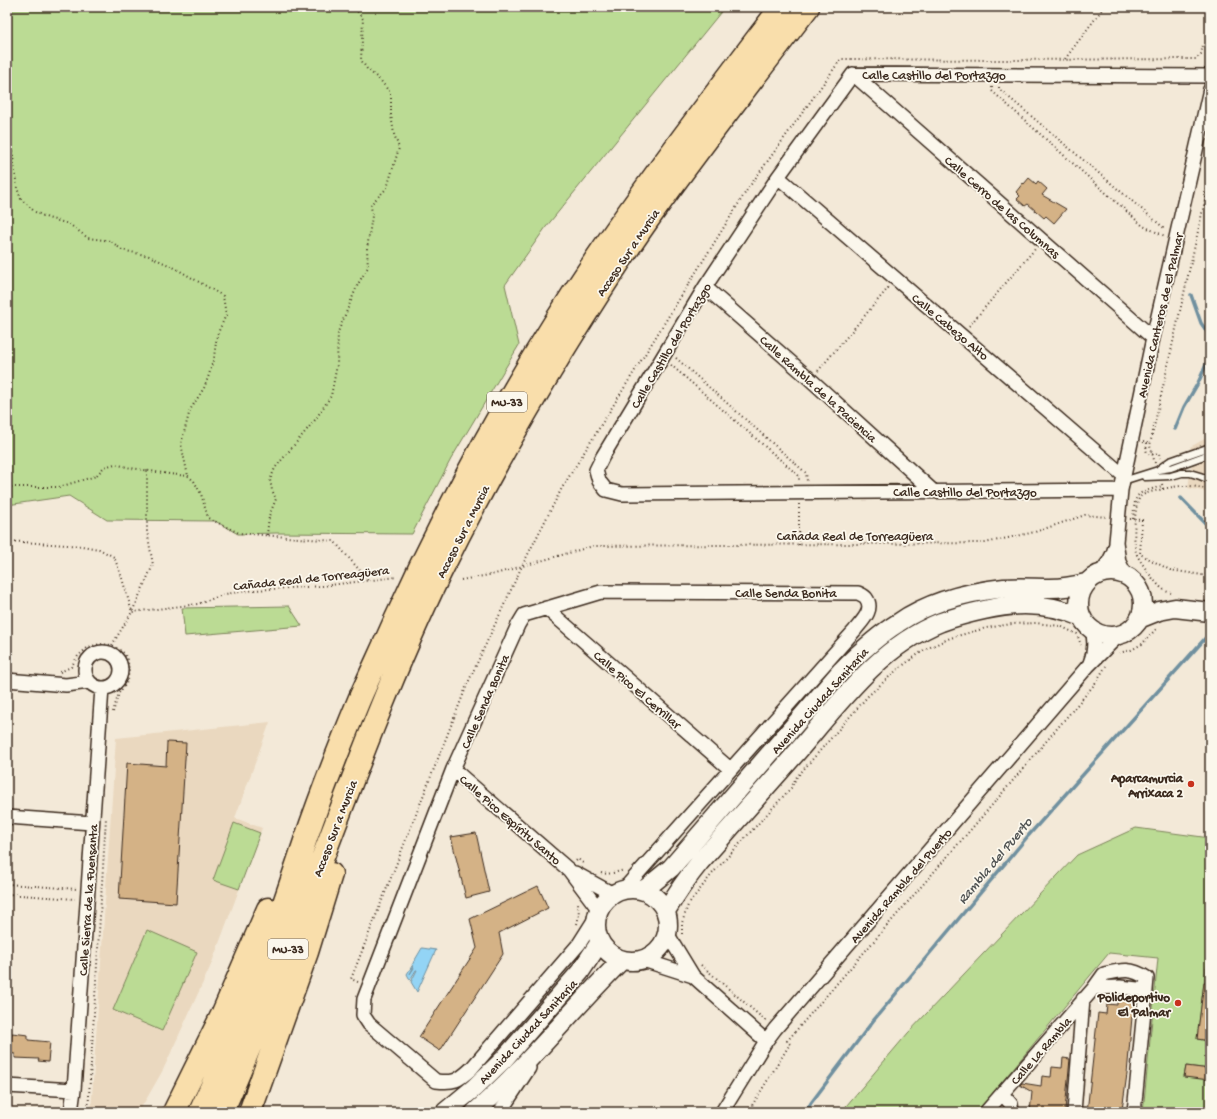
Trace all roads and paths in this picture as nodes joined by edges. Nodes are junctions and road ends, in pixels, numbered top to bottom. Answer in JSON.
{"nodes":[{"id":1,"x":354,"y":7,"type":"edge"},
{"id":2,"x":781,"y":7,"type":"edge"},
{"id":3,"x":808,"y":7,"type":"edge"},
{"id":4,"x":1104,"y":7,"type":"edge"},
{"id":5,"x":1210,"y":46,"type":"edge"},
{"id":6,"x":1064,"y":59,"type":"junction"},
{"id":7,"x":853,"y":74,"type":"junction"},
{"id":8,"x":996,"y":74,"type":"junction"},
{"id":9,"x":1064,"y":75,"type":"junction"},
{"id":10,"x":1210,"y":76,"type":"edge"},
{"id":11,"x":1210,"y":89,"type":"edge"},
{"id":12,"x":7,"y":136,"type":"edge"},
{"id":13,"x":778,"y":177,"type":"junction"},
{"id":14,"x":1210,"y":178,"type":"edge"},
{"id":15,"x":1176,"y":236,"type":"junction"},
{"id":16,"x":1042,"y":240,"type":"junction"},
{"id":17,"x":896,"y":279,"type":"junction"},
{"id":18,"x":705,"y":287,"type":"junction"},
{"id":19,"x":961,"y":334,"type":"junction"},
{"id":20,"x":1153,"y":338,"type":"junction"},
{"id":21,"x":647,"y":349,"type":"junction"},
{"id":22,"x":664,"y":354,"type":"junction"},
{"id":23,"x":811,"y":380,"type":"junction"},
{"id":24,"x":1132,"y":440,"type":"junction"},
{"id":25,"x":1210,"y":447,"type":"edge"},
{"id":26,"x":1210,"y":452,"type":"edge"},
{"id":27,"x":1153,"y":454,"type":"junction"},
{"id":28,"x":147,"y":470,"type":"junction"},
{"id":29,"x":1161,"y":472,"type":"junction"},
{"id":30,"x":188,"y":476,"type":"junction"},
{"id":31,"x":1200,"y":476,"type":"junction"},
{"id":32,"x":1210,"y":477,"type":"edge"},
{"id":33,"x":1210,"y":480,"type":"edge"},
{"id":34,"x":1126,"y":481,"type":"junction"},
{"id":35,"x":1205,"y":485,"type":"dead end"},
{"id":36,"x":7,"y":487,"type":"edge"},
{"id":37,"x":1163,"y":488,"type":"junction"},
{"id":38,"x":1210,"y":488,"type":"edge"},
{"id":39,"x":933,"y":491,"type":"junction"},
{"id":40,"x":1210,"y":491,"type":"edge"},
{"id":41,"x":804,"y":492,"type":"junction"},
{"id":42,"x":1118,"y":518,"type":"junction"},
{"id":43,"x":1134,"y":519,"type":"junction"},
{"id":44,"x":267,"y":534,"type":"junction"},
{"id":45,"x":7,"y":541,"type":"edge"},
{"id":46,"x":1116,"y":542,"type":"junction"},
{"id":47,"x":798,"y":545,"type":"junction"},
{"id":48,"x":522,"y":566,"type":"junction"},
{"id":49,"x":1210,"y":573,"type":"edge"},
{"id":50,"x":397,"y":577,"type":"dead end"},
{"id":51,"x":1091,"y":579,"type":"junction"},
{"id":52,"x":461,"y":580,"type":"dead end"},
{"id":53,"x":1132,"y":580,"type":"junction"},
{"id":54,"x":369,"y":581,"type":"junction"},
{"id":55,"x":1191,"y":606,"type":"edge"},
{"id":56,"x":546,"y":608,"type":"junction"},
{"id":57,"x":132,"y":612,"type":"junction"},
{"id":58,"x":1140,"y":619,"type":"junction"},
{"id":59,"x":1087,"y":623,"type":"junction"},
{"id":60,"x":1161,"y":626,"type":"dead end"},
{"id":61,"x":1120,"y":634,"type":"junction"},
{"id":62,"x":112,"y":645,"type":"dead end"},
{"id":63,"x":1082,"y":650,"type":"dead end"},
{"id":64,"x":1116,"y":655,"type":"dead end"},
{"id":65,"x":1109,"y":662,"type":"dead end"},
{"id":66,"x":1085,"y":670,"type":"junction"},
{"id":67,"x":7,"y":680,"type":"edge"},
{"id":68,"x":89,"y":682,"type":"junction"},
{"id":69,"x":1094,"y":685,"type":"junction"},
{"id":70,"x":102,"y":688,"type":"junction"},
{"id":71,"x":454,"y":768,"type":"junction"},
{"id":72,"x":730,"y":769,"type":"junction"},
{"id":73,"x":350,"y":785,"type":"junction"},
{"id":74,"x":7,"y":817,"type":"edge"},
{"id":75,"x":92,"y":824,"type":"junction"},
{"id":76,"x":306,"y":837,"type":"junction"},
{"id":77,"x":587,"y":866,"type":"dead end"},
{"id":78,"x":628,"y":868,"type":"dead end"},
{"id":79,"x":569,"y":870,"type":"junction"},
{"id":80,"x":598,"y":871,"type":"dead end"},
{"id":81,"x":7,"y":884,"type":"edge"},
{"id":82,"x":644,"y":890,"type":"junction"},
{"id":83,"x":102,"y":891,"type":"dead end"},
{"id":84,"x":619,"y":892,"type":"junction"},
{"id":85,"x":7,"y":894,"type":"edge"},
{"id":86,"x":87,"y":895,"type":"junction"},
{"id":87,"x":578,"y":902,"type":"dead end"},
{"id":88,"x":598,"y":912,"type":"junction"},
{"id":89,"x":666,"y":912,"type":"junction"},
{"id":90,"x":576,"y":928,"type":"dead end"},
{"id":91,"x":675,"y":937,"type":"junction"},
{"id":92,"x":600,"y":942,"type":"junction"},
{"id":93,"x":622,"y":960,"type":"junction"},
{"id":94,"x":643,"y":960,"type":"junction"},
{"id":95,"x":697,"y":961,"type":"dead end"},
{"id":96,"x":693,"y":976,"type":"junction"},
{"id":97,"x":369,"y":987,"type":"junction"},
{"id":98,"x":1083,"y":1000,"type":"junction"},
{"id":99,"x":775,"y":1029,"type":"junction"},
{"id":100,"x":548,"y":1039,"type":"junction"},
{"id":101,"x":766,"y":1041,"type":"junction"},
{"id":102,"x":787,"y":1041,"type":"junction"},
{"id":103,"x":7,"y":1086,"type":"edge"},
{"id":104,"x":74,"y":1090,"type":"junction"},
{"id":105,"x":1002,"y":1094,"type":"junction"},
{"id":106,"x":71,"y":1112,"type":"edge"},
{"id":107,"x":174,"y":1112,"type":"edge"},
{"id":108,"x":200,"y":1112,"type":"edge"},
{"id":109,"x":222,"y":1112,"type":"edge"},
{"id":110,"x":250,"y":1112,"type":"edge"},
{"id":111,"x":445,"y":1112,"type":"edge"},
{"id":112,"x":475,"y":1112,"type":"edge"},
{"id":113,"x":500,"y":1112,"type":"edge"},
{"id":114,"x":722,"y":1112,"type":"edge"},
{"id":115,"x":748,"y":1112,"type":"edge"},
{"id":116,"x":986,"y":1112,"type":"edge"},
{"id":117,"x":1012,"y":1112,"type":"edge"},
{"id":118,"x":1074,"y":1112,"type":"edge"},
{"id":119,"x":1134,"y":1112,"type":"edge"}],
"edges":[{"from":1,"to":44,"type":"path"},
{"from":2,"to":76,"type":"highway","name":"Acceso Sur a Murcia","number":"MU-33"},
{"from":3,"to":73,"type":"highway","name":"Acceso Sur a Murcia","number":"MU-33"},
{"from":4,"to":6,"type":"path"},
{"from":5,"to":6,"type":"path"},
{"from":6,"to":9,"type":"path"},
{"from":6,"to":21,"type":"path"},
{"from":7,"to":8,"type":"street","name":"Calle Castillo del Portazgo"},
{"from":7,"to":13,"type":"street","name":"Calle Castillo del Portazgo"},
{"from":7,"to":16,"type":"street","name":"Calle Cerro de las Columnas"},
{"from":8,"to":9,"type":"street","name":"Calle Castillo del Portazgo"},
{"from":8,"to":15,"type":"path"},
{"from":8,"to":15,"type":"path"},
{"from":9,"to":10,"type":"street","name":"Calle Castillo del Portazgo"},
{"from":11,"to":15,"type":"street","name":"Avenida Canteros de El Palmar"},
{"from":12,"to":30,"type":"path"},
{"from":13,"to":17,"type":"street","name":"Calle Cabezo Alto"},
{"from":13,"to":18,"type":"street","name":"Calle Castillo del Portazgo"},
{"from":14,"to":27,"type":"path"},
{"from":15,"to":20,"type":"street","name":"Avenida Canteros de El Palmar"},
{"from":16,"to":19,"type":"path"},
{"from":16,"to":20,"type":"street","name":"Calle Cerro de las Columnas"},
{"from":17,"to":19,"type":"street","name":"Calle Cabezo Alto"},
{"from":17,"to":23,"type":"path"},
{"from":18,"to":22,"type":"street","name":"Calle Castillo del Portazgo"},
{"from":18,"to":23,"type":"street","name":"Calle Rambla de la Paciencia"},
{"from":19,"to":34,"type":"street","name":"Calle Cabezo Alto"},
{"from":20,"to":24,"type":"street","name":"Avenida Canteros de El Palmar"},
{"from":21,"to":22,"type":"path"},
{"from":21,"to":48,"type":"path"},
{"from":22,"to":41,"type":"path"},
{"from":22,"to":41,"type":"path"},
{"from":22,"to":41,"type":"street","name":"Calle Castillo del Portazgo"},
{"from":23,"to":39,"type":"street","name":"Calle Rambla de la Paciencia"},
{"from":24,"to":27,"type":"path"},
{"from":24,"to":34,"type":"street","name":"Avenida Canteros de El Palmar"},
{"from":25,"to":29,"type":"lane"},
{"from":26,"to":29,"type":"lane"},
{"from":27,"to":29,"type":"path"},
{"from":27,"to":29,"type":"path"},
{"from":28,"to":30,"type":"path"},
{"from":28,"to":36,"type":"path"},
{"from":28,"to":57,"type":"path"},
{"from":29,"to":31,"type":"lane"},
{"from":29,"to":34,"type":"lane"},
{"from":29,"to":37,"type":"path"},
{"from":29,"to":37,"type":"path"},
{"from":30,"to":44,"type":"path"},
{"from":31,"to":32,"type":"lane"},
{"from":31,"to":33,"type":"lane"},
{"from":34,"to":39,"type":"street","name":"Calle Castillo del Portazgo"},
{"from":34,"to":42,"type":"street","name":"Avenida Canteros de El Palmar"},
{"from":35,"to":38,"type":"path"},
{"from":37,"to":40,"type":"path"},
{"from":37,"to":43,"type":"path"},
{"from":39,"to":41,"type":"street","name":"Calle Castillo del Portazgo"},
{"from":41,"to":47,"type":"path"},
{"from":42,"to":43,"type":"path","name":"Cañada Real de Torreagüera"},
{"from":42,"to":46,"type":"street","name":"Avenida Canteros de El Palmar"},
{"from":42,"to":47,"type":"path","name":"Cañada Real de Torreagüera"},
{"from":43,"to":49,"type":"path"},
{"from":43,"to":55,"type":"path"},
{"from":44,"to":54,"type":"path"},
{"from":45,"to":57,"type":"path"},
{"from":46,"to":51,"type":"street","name":"Avenida Canteros de El Palmar"},
{"from":46,"to":53,"type":"street","name":"Avenida Canteros de El Palmar"},
{"from":47,"to":48,"type":"path","name":"Cañada Real de Torreagüera"},
{"from":48,"to":52,"type":"path","name":"Cañada Real de Torreagüera"},
{"from":48,"to":97,"type":"path"},
{"from":50,"to":54,"type":"path","name":"Cañada Real de Torreagüera"},
{"from":51,"to":53,"type":"street"},
{"from":51,"to":59,"type":"street"},
{"from":51,"to":82,"type":"street","name":"Avenida Ciudad Sanitaria"},
{"from":53,"to":55,"type":"street"},
{"from":53,"to":58,"type":"street"},
{"from":54,"to":57,"type":"path","name":"Cañada Real de Torreagüera"},
{"from":55,"to":58,"type":"street"},
{"from":56,"to":71,"type":"street","name":"Calle Senda Bonita"},
{"from":56,"to":72,"type":"street","name":"Calle Pico El Cerrillar"},
{"from":56,"to":72,"type":"street","name":"Calle Senda Bonita"},
{"from":57,"to":62,"type":"path"},
{"from":58,"to":61,"type":"street"},
{"from":59,"to":61,"type":"street"},
{"from":59,"to":66,"type":"street","name":"Avenida Rambla del Puerto"},
{"from":59,"to":89,"type":"street","name":"Avenida Ciudad Sanitaria"},
{"from":60,"to":64,"type":"path"},
{"from":61,"to":66,"type":"street","name":"Avenida Rambla del Puerto"},
{"from":63,"to":91,"type":"path"},
{"from":65,"to":69,"type":"path"},
{"from":66,"to":69,"type":"path"},
{"from":66,"to":99,"type":"street","name":"Avenida Rambla del Puerto"},
{"from":67,"to":68,"type":"street"},
{"from":68,"to":70,"type":"street"},
{"from":68,"to":70,"type":"street"},
{"from":69,"to":102,"type":"path"},
{"from":70,"to":75,"type":"street","name":"Calle Sierra de la Fuensanta"},
{"from":71,"to":79,"type":"street","name":"Calle Pico Espíritu Santo"},
{"from":71,"to":97,"type":"street","name":"Calle Senda Bonita"},
{"from":72,"to":84,"type":"street"},
{"from":73,"to":109,"type":"highway","name":"Acceso Sur a Murcia","number":"MU-33"},
{"from":73,"to":110,"type":"highway"},
{"from":74,"to":75,"type":"street"},
{"from":75,"to":86,"type":"street","name":"Calle Sierra de la Fuensanta"},
{"from":76,"to":107,"type":"highway"},
{"from":76,"to":108,"type":"highway","name":"Acceso Sur a Murcia","number":"MU-33"},
{"from":77,"to":79,"type":"path"},
{"from":78,"to":80,"type":"path"},
{"from":79,"to":84,"type":"street","name":"Calle Pico Espíritu Santo"},
{"from":79,"to":88,"type":"street","name":"Calle Pico Espíritu Santo"},
{"from":81,"to":86,"type":"path"},
{"from":82,"to":84,"type":"street"},
{"from":82,"to":89,"type":"street"},
{"from":83,"to":86,"type":"path"},
{"from":84,"to":88,"type":"street"},
{"from":85,"to":86,"type":"path"},
{"from":86,"to":104,"type":"street","name":"Calle Sierra de la Fuensanta"},
{"from":87,"to":90,"type":"path"},
{"from":88,"to":92,"type":"street"},
{"from":88,"to":97,"type":"street","name":"Calle Senda Bonita"},
{"from":89,"to":91,"type":"street"},
{"from":91,"to":94,"type":"street"},
{"from":91,"to":96,"type":"street"},
{"from":92,"to":93,"type":"street"},
{"from":92,"to":111,"type":"street","name":"Avenida Ciudad Sanitaria"},
{"from":93,"to":94,"type":"street"},
{"from":93,"to":100,"type":"street","name":"Avenida Ciudad Sanitaria"},
{"from":94,"to":96,"type":"street"},
{"from":95,"to":99,"type":"path"},
{"from":96,"to":101,"type":"street"},
{"from":98,"to":105,"type":"street","name":"Calle La Rambla"},
{"from":98,"to":118,"type":"street"},
{"from":98,"to":119,"type":"street","name":"Calle La Rambla"},
{"from":99,"to":101,"type":"street","name":"Avenida Rambla del Puerto"},
{"from":99,"to":102,"type":"path"},
{"from":100,"to":112,"type":"street","name":"Avenida Ciudad Sanitaria"},
{"from":100,"to":113,"type":"street"},
{"from":101,"to":114,"type":"street","name":"Avenida Rambla del Puerto"},
{"from":102,"to":115,"type":"path"},
{"from":103,"to":104,"type":"street"},
{"from":104,"to":106,"type":"street","name":"Calle Sierra de la Fuensanta"},
{"from":105,"to":116,"type":"street","name":"Calle La Rambla"},
{"from":105,"to":117,"type":"street"}]}
